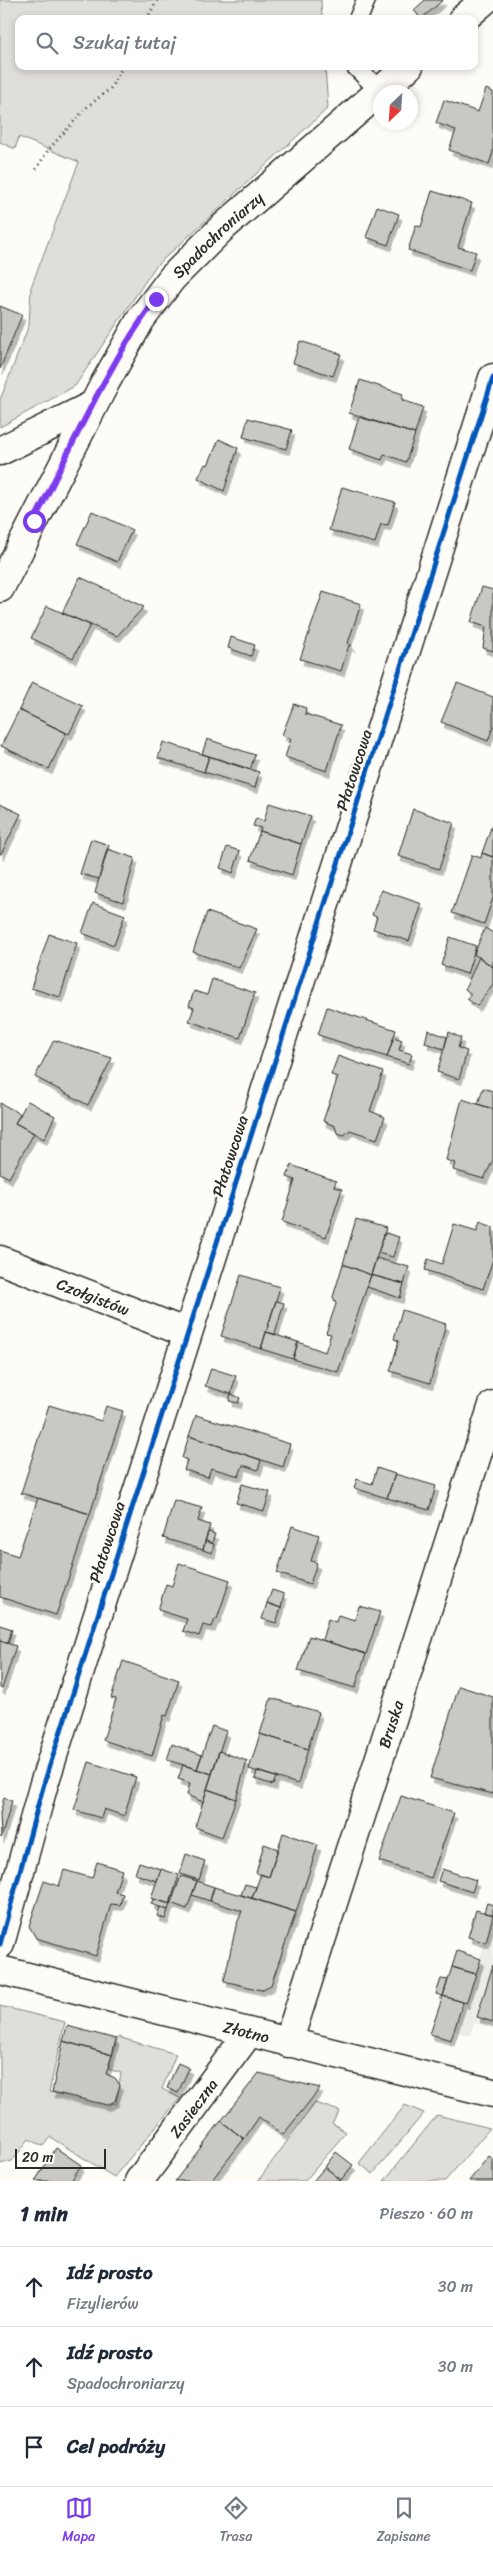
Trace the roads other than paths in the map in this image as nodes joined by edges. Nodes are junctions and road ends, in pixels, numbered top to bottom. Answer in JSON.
{"nodes":[{"id":1,"x":366,"y":0,"type":"edge"},
{"id":2,"x":485,"y":0,"type":"edge"},
{"id":3,"x":360,"y":15,"type":"edge"},
{"id":4,"x":468,"y":15,"type":"edge"},
{"id":5,"x":360,"y":70,"type":"edge"},
{"id":6,"x":404,"y":70,"type":"edge"},
{"id":7,"x":374,"y":85,"type":"edge"},
{"id":8,"x":387,"y":85,"type":"edge"},
{"id":9,"x":373,"y":97,"type":"edge"},
{"id":10,"x":493,"y":378,"type":"edge"},
{"id":11,"x":93,"y":405,"type":"junction"},
{"id":12,"x":0,"y":451,"type":"edge"},
{"id":13,"x":0,"y":588,"type":"edge"},
{"id":14,"x":0,"y":1260,"type":"edge"},
{"id":15,"x":186,"y":1333,"type":"junction"},
{"id":16,"x":493,"y":1405,"type":"edge"},
{"id":17,"x":0,"y":1944,"type":"edge"},
{"id":18,"x":0,"y":1970,"type":"edge"},
{"id":19,"x":248,"y":2034,"type":"junction"},
{"id":20,"x":288,"y":2043,"type":"junction"},
{"id":21,"x":493,"y":2093,"type":"edge"},
{"id":22,"x":139,"y":2181,"type":"edge"}],
"edges":[{"from":1,"to":3,"type":"lane"},
{"from":2,"to":4,"type":"street"},
{"from":5,"to":7,"type":"lane"},
{"from":6,"to":8,"type":"street","name":"Spadochroniarzy"},
{"from":9,"to":11,"type":"street","name":"Spadochroniarzy"},
{"from":10,"to":15,"type":"street","name":"Płatowcowa"},
{"from":11,"to":12,"type":"street"},
{"from":11,"to":13,"type":"street","name":"Spadochroniarzy"},
{"from":14,"to":15,"type":"street","name":"Czołgistów"},
{"from":15,"to":17,"type":"street","name":"Płatowcowa"},
{"from":16,"to":20,"type":"street","name":"Bruska"},
{"from":18,"to":19,"type":"street","name":"Złotno"},
{"from":19,"to":20,"type":"street","name":"Złotno"},
{"from":19,"to":22,"type":"street","name":"Zasieczna"},
{"from":20,"to":21,"type":"street","name":"Złotno"}]}
